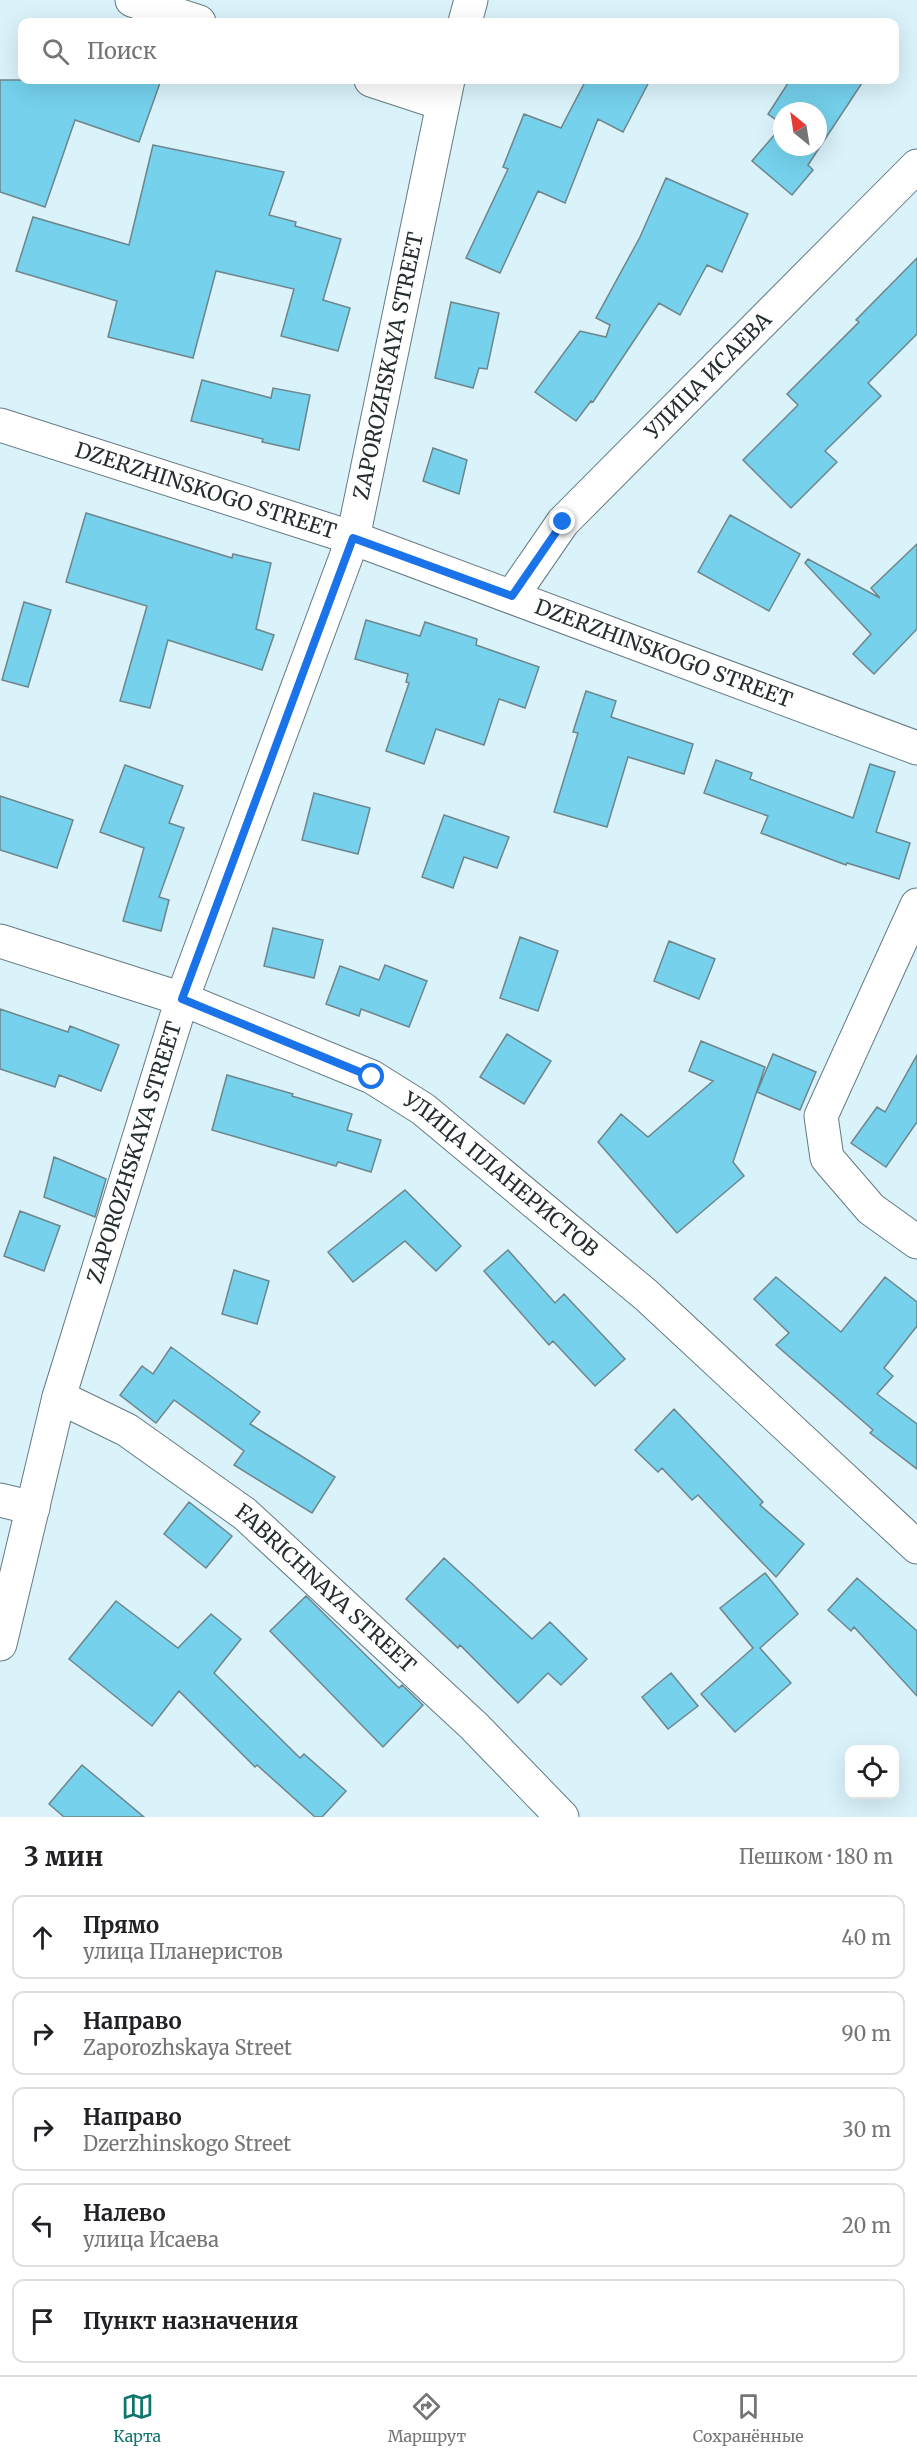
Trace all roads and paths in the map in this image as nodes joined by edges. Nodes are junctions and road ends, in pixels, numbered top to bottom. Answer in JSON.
{"nodes":[{"id":1,"x":132,"y":0,"type":"edge"},
{"id":2,"x":471,"y":0,"type":"edge"},
{"id":3,"x":188,"y":18,"type":"edge"},
{"id":4,"x":466,"y":18,"type":"edge"},
{"id":5,"x":398,"y":84,"type":"edge"},
{"id":6,"x":444,"y":91,"type":"edge"},
{"id":7,"x":917,"y":166,"type":"edge"},
{"id":8,"x":0,"y":426,"type":"edge"},
{"id":9,"x":353,"y":538,"type":"junction"},
{"id":10,"x":512,"y":596,"type":"junction"},
{"id":11,"x":917,"y":748,"type":"edge"},
{"id":12,"x":917,"y":905,"type":"edge"},
{"id":13,"x":0,"y":941,"type":"edge"},
{"id":14,"x":182,"y":999,"type":"junction"},
{"id":15,"x":917,"y":1242,"type":"edge"},
{"id":16,"x":59,"y":1397,"type":"junction"},
{"id":17,"x":0,"y":1500,"type":"edge"},
{"id":18,"x":33,"y":1508,"type":"junction"},
{"id":19,"x":917,"y":1547,"type":"edge"},
{"id":20,"x":0,"y":1644,"type":"edge"},
{"id":21,"x":562,"y":1817,"type":"edge"}],
"edges":[{"from":1,"to":3,"type":"street"},
{"from":2,"to":4,"type":"street"},
{"from":5,"to":6,"type":"street"},
{"from":6,"to":9,"type":"street","name":"ZAPOROZHSKAYA STREET"},
{"from":7,"to":10,"type":"street","name":"УЛИЦА ИСАЕВА"},
{"from":8,"to":9,"type":"street","name":"DZERZHINSKOGO STREET"},
{"from":9,"to":10,"type":"street","name":"DZERZHINSKOGO STREET"},
{"from":9,"to":14,"type":"street","name":"ZAPOROZHSKAYA STREET"},
{"from":10,"to":11,"type":"street","name":"DZERZHINSKOGO STREET"},
{"from":12,"to":15,"type":"street"},
{"from":13,"to":14,"type":"street","name":"УЛИЦА ПЛАНЕРИСТОВ"},
{"from":14,"to":16,"type":"street","name":"ZAPOROZHSKAYA STREET"},
{"from":14,"to":19,"type":"street","name":"УЛИЦА ПЛАНЕРИСТОВ"},
{"from":16,"to":18,"type":"street","name":"ZAPOROZHSKAYA STREET"},
{"from":16,"to":21,"type":"street","name":"FABRICHNAYA STREET"},
{"from":17,"to":18,"type":"street"},
{"from":18,"to":20,"type":"street","name":"ZAPOROZHSKAYA STREET"}]}
